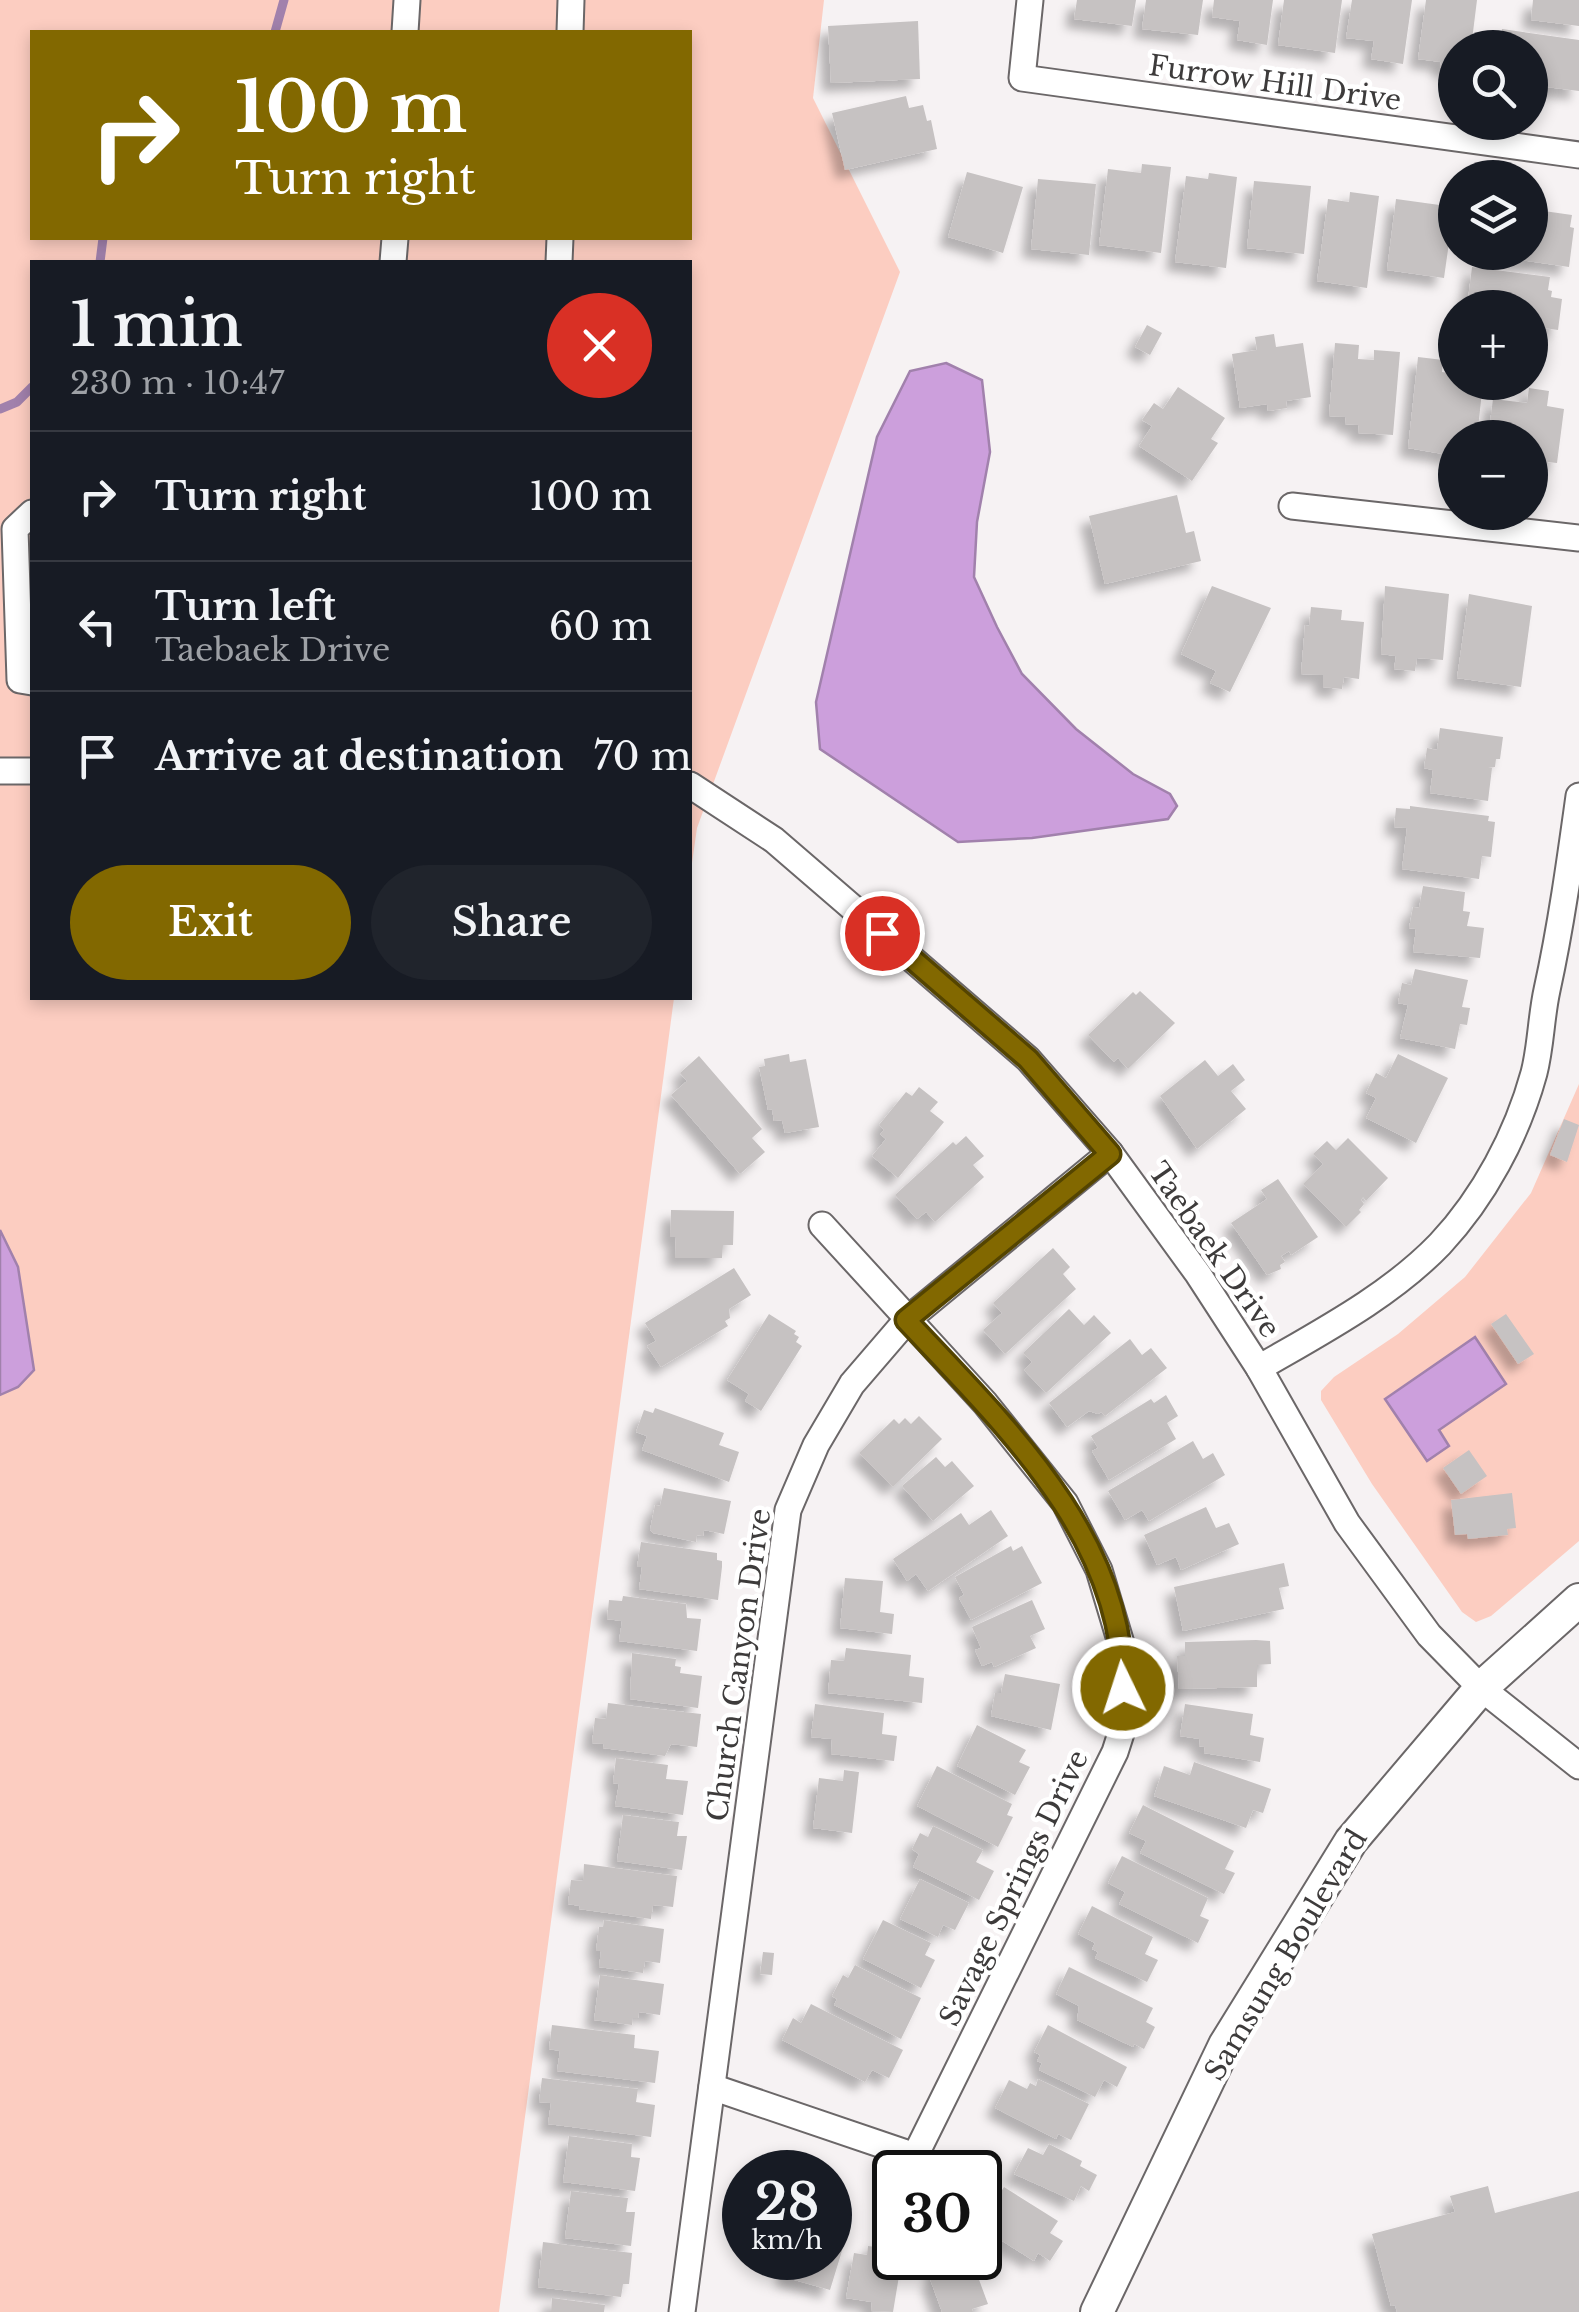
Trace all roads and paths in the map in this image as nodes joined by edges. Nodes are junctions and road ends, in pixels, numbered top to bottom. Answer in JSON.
{"nodes":[{"id":1,"x":407,"y":0,"type":"edge"},
{"id":2,"x":571,"y":0,"type":"edge"},
{"id":3,"x":1030,"y":0,"type":"edge"},
{"id":4,"x":405,"y":30,"type":"edge"},
{"id":5,"x":570,"y":30,"type":"edge"},
{"id":6,"x":1579,"y":155,"type":"edge"},
{"id":7,"x":1292,"y":506,"type":"dead end"},
{"id":8,"x":30,"y":514,"type":"edge"},
{"id":9,"x":1579,"y":538,"type":"edge"},
{"id":10,"x":30,"y":682,"type":"edge"},
{"id":11,"x":0,"y":771,"type":"edge"},
{"id":12,"x":30,"y":771,"type":"edge"},
{"id":13,"x":692,"y":786,"type":"edge"},
{"id":14,"x":1579,"y":796,"type":"edge"},
{"id":15,"x":1568,"y":954,"type":"edge"},
{"id":16,"x":1110,"y":1154,"type":"junction"},
{"id":17,"x":822,"y":1225,"type":"dead end"},
{"id":18,"x":906,"y":1320,"type":"junction"},
{"id":19,"x":1259,"y":1368,"type":"junction"},
{"id":20,"x":1579,"y":1600,"type":"edge"},
{"id":21,"x":1482,"y":1688,"type":"junction"},
{"id":22,"x":1579,"y":1766,"type":"edge"},
{"id":23,"x":712,"y":2087,"type":"junction"},
{"id":24,"x":682,"y":2312,"type":"edge"},
{"id":25,"x":1098,"y":2312,"type":"edge"}],
"edges":[{"from":1,"to":4,"type":"street"},
{"from":2,"to":5,"type":"street"},
{"from":3,"to":6,"type":"street","name":"Furrow Hill Drive"},
{"from":7,"to":9,"type":"street"},
{"from":8,"to":10,"type":"street"},
{"from":11,"to":12,"type":"street"},
{"from":13,"to":16,"type":"street","name":"Taebaek Drive"},
{"from":14,"to":15,"type":"street"},
{"from":15,"to":19,"type":"street"},
{"from":16,"to":18,"type":"street","name":"Church Canyon Drive"},
{"from":16,"to":19,"type":"street","name":"Taebaek Drive"},
{"from":17,"to":18,"type":"street","name":"Savage Springs Drive"},
{"from":18,"to":23,"type":"street","name":"Church Canyon Drive"},
{"from":18,"to":23,"type":"street","name":"Savage Springs Drive"},
{"from":19,"to":21,"type":"street","name":"Taebaek Drive"},
{"from":20,"to":21,"type":"street","name":"Samsung Boulevard"},
{"from":21,"to":22,"type":"street","name":"Taebaek Drive"},
{"from":21,"to":25,"type":"street","name":"Samsung Boulevard"},
{"from":23,"to":24,"type":"street","name":"Church Canyon Drive"}]}
